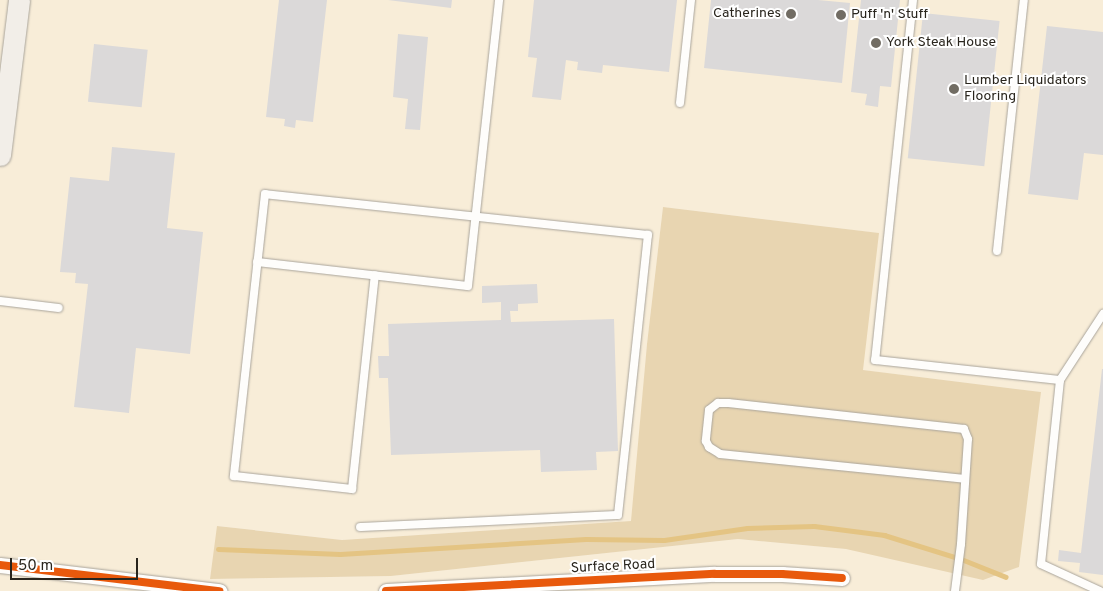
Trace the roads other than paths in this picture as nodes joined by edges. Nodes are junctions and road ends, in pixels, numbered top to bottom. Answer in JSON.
{"nodes":[{"id":1,"x":19,"y":0,"type":"edge"},
{"id":2,"x":499,"y":0,"type":"edge"},
{"id":3,"x":691,"y":0,"type":"edge"},
{"id":4,"x":913,"y":0,"type":"edge"},
{"id":5,"x":1024,"y":0,"type":"edge"},
{"id":6,"x":680,"y":103,"type":"dead end"},
{"id":7,"x":0,"y":155,"type":"edge"},
{"id":8,"x":475,"y":217,"type":"junction"},
{"id":9,"x":997,"y":251,"type":"dead end"},
{"id":10,"x":257,"y":262,"type":"junction"},
{"id":11,"x":374,"y":275,"type":"junction"},
{"id":12,"x":0,"y":301,"type":"edge"},
{"id":13,"x":58,"y":308,"type":"dead end"},
{"id":14,"x":1103,"y":314,"type":"edge"},
{"id":15,"x":1060,"y":380,"type":"junction"},
{"id":16,"x":965,"y":479,"type":"junction"},
{"id":17,"x":360,"y":527,"type":"dead end"},
{"id":18,"x":0,"y":565,"type":"edge"},
{"id":19,"x":842,"y":578,"type":"dead end"},
{"id":20,"x":219,"y":591,"type":"edge"},
{"id":21,"x":386,"y":591,"type":"edge"},
{"id":22,"x":955,"y":591,"type":"edge"},
{"id":23,"x":1100,"y":591,"type":"edge"}],
"edges":[{"from":1,"to":7,"type":"main road"},
{"from":2,"to":8,"type":"lane"},
{"from":3,"to":6,"type":"lane"},
{"from":4,"to":15,"type":"lane"},
{"from":5,"to":9,"type":"lane"},
{"from":8,"to":10,"type":"lane"},
{"from":8,"to":11,"type":"lane"},
{"from":8,"to":17,"type":"lane"},
{"from":10,"to":11,"type":"lane"},
{"from":10,"to":11,"type":"lane"},
{"from":12,"to":13,"type":"lane"},
{"from":14,"to":15,"type":"lane"},
{"from":15,"to":23,"type":"lane"},
{"from":16,"to":16,"type":"lane"},
{"from":16,"to":22,"type":"lane"},
{"from":18,"to":20,"type":"street"},
{"from":19,"to":21,"type":"street","name":"Surface Road"}]}
